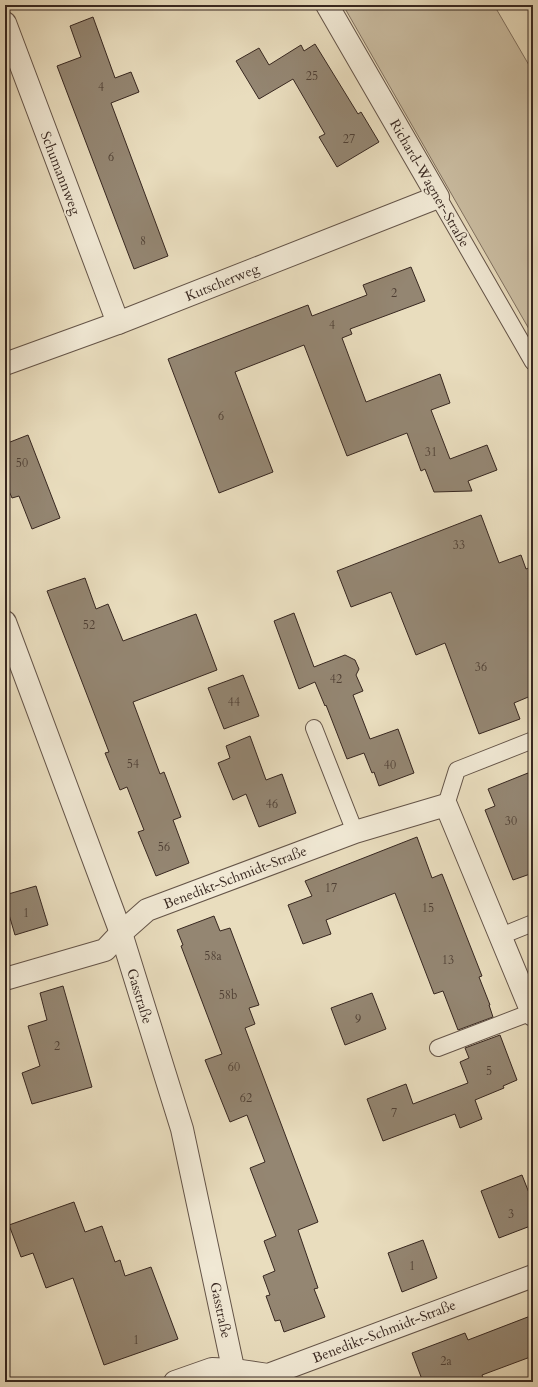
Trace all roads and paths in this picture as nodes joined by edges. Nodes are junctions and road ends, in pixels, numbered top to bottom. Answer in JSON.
{"nodes":[{"id":1,"x":327,"y":5,"type":"edge"},
{"id":2,"x":5,"y":23,"type":"edge"},
{"id":3,"x":438,"y":197,"type":"junction"},
{"id":4,"x":118,"y":324,"type":"junction"},
{"id":5,"x":533,"y":362,"type":"edge"},
{"id":6,"x":5,"y":364,"type":"edge"},
{"id":7,"x":5,"y":622,"type":"edge"},
{"id":8,"x":314,"y":728,"type":"dead end"},
{"id":9,"x":533,"y":740,"type":"edge"},
{"id":10,"x":446,"y":805,"type":"junction"},
{"id":11,"x":355,"y":832,"type":"junction"},
{"id":12,"x":533,"y":923,"type":"edge"},
{"id":13,"x":121,"y":933,"type":"junction"},
{"id":14,"x":501,"y":936,"type":"junction"},
{"id":15,"x":5,"y":979,"type":"edge"},
{"id":16,"x":532,"y":1014,"type":"edge"},
{"id":17,"x":438,"y":1048,"type":"dead end"},
{"id":18,"x":533,"y":1276,"type":"edge"},
{"id":19,"x":235,"y":1376,"type":"edge"},
{"id":20,"x":175,"y":1382,"type":"edge"}],
"edges":[{"from":1,"to":3,"type":"street","name":"Richard-Wagner-Straße"},
{"from":2,"to":4,"type":"street","name":"Schumannweg"},
{"from":3,"to":4,"type":"street","name":"Kutscherweg"},
{"from":3,"to":5,"type":"lane","name":"Richard-Wagner-Straße"},
{"from":4,"to":6,"type":"street","name":"Kutscherweg"},
{"from":7,"to":13,"type":"street","name":"Gasstraße"},
{"from":8,"to":11,"type":"lane"},
{"from":9,"to":10,"type":"lane"},
{"from":10,"to":11,"type":"street","name":"Benedikt-Schmidt-Straße"},
{"from":10,"to":14,"type":"street"},
{"from":11,"to":13,"type":"street","name":"Benedikt-Schmidt-Straße"},
{"from":12,"to":14,"type":"lane"},
{"from":13,"to":15,"type":"street","name":"Benedikt-Schmidt-Straße"},
{"from":13,"to":19,"type":"street","name":"Gasstraße"},
{"from":14,"to":16,"type":"street"},
{"from":16,"to":17,"type":"lane"},
{"from":18,"to":19,"type":"street","name":"Benedikt-Schmidt-Straße"},
{"from":19,"to":20,"type":"street","name":"Benedikt-Schmidt-Straße"}]}
